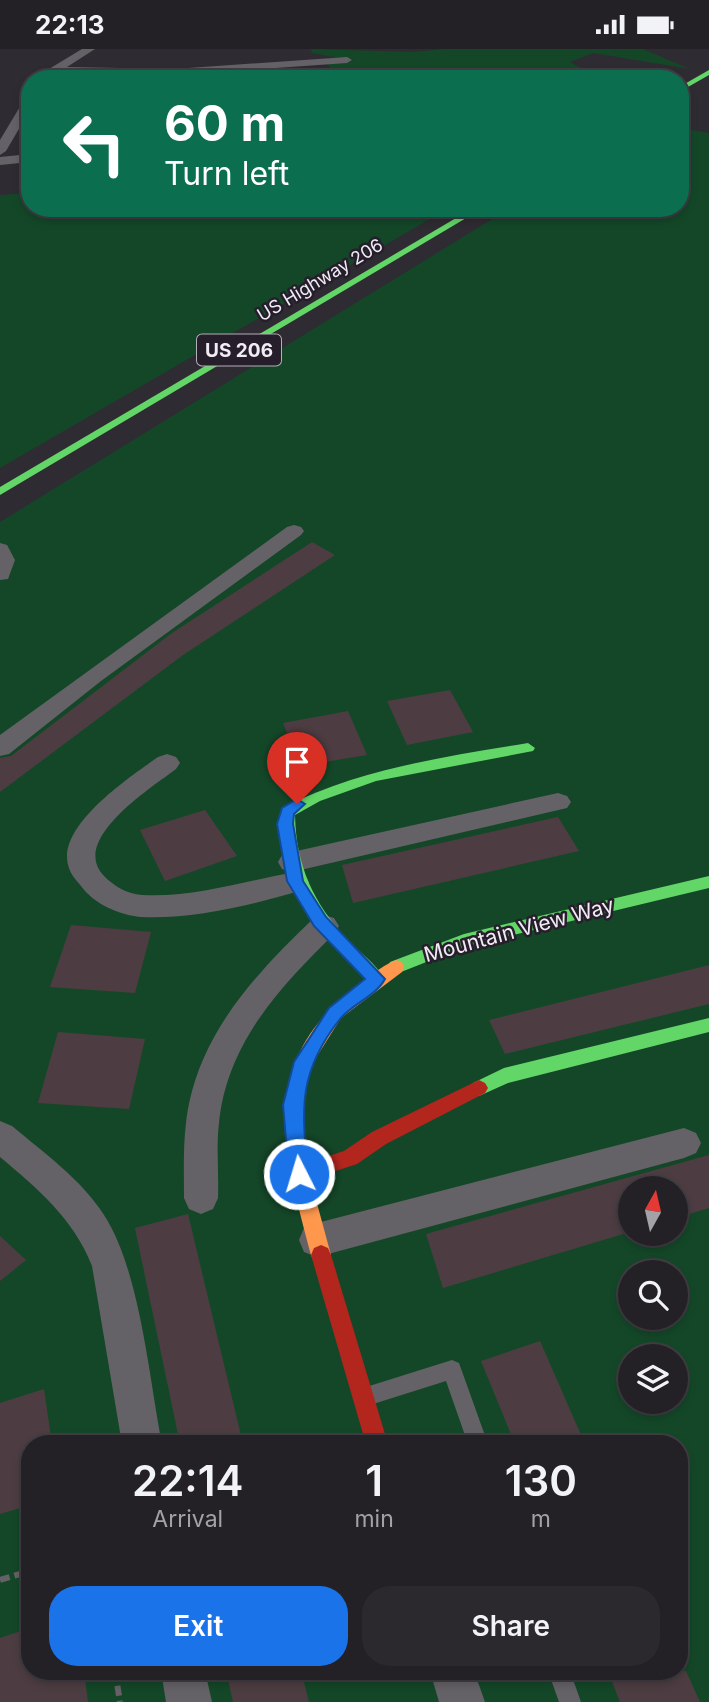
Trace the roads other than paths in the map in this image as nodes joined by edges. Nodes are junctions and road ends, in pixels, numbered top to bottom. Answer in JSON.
{"nodes":[{"id":1,"x":90,"y":49,"type":"edge"},
{"id":2,"x":347,"y":60,"type":"dead end"},
{"id":3,"x":317,"y":62,"type":"junction"},
{"id":4,"x":55,"y":70,"type":"edge"},
{"id":5,"x":196,"y":70,"type":"edge"},
{"id":6,"x":318,"y":70,"type":"edge"},
{"id":7,"x":707,"y":74,"type":"edge"},
{"id":8,"x":689,"y":84,"type":"edge"},
{"id":9,"x":21,"y":109,"type":"edge"},
{"id":10,"x":0,"y":151,"type":"edge"},
{"id":11,"x":21,"y":159,"type":"edge"},
{"id":12,"x":0,"y":161,"type":"edge"},
{"id":13,"x":464,"y":217,"type":"edge"},
{"id":14,"x":0,"y":492,"type":"edge"},
{"id":15,"x":295,"y":531,"type":"dead end"},
{"id":16,"x":0,"y":549,"type":"edge"},
{"id":17,"x":0,"y":574,"type":"edge"},
{"id":18,"x":0,"y":748,"type":"edge"},
{"id":19,"x":528,"y":748,"type":"dead end"},
{"id":20,"x":167,"y":763,"type":"dead end"},
{"id":21,"x":558,"y":802,"type":"dead end"},
{"id":22,"x":293,"y":872,"type":"junction"},
{"id":23,"x":709,"y":882,"type":"edge"},
{"id":24,"x":324,"y":926,"type":"junction"},
{"id":25,"x":376,"y":979,"type":"junction"},
{"id":26,"x":709,"y":1025,"type":"edge"},
{"id":27,"x":0,"y":1136,"type":"edge"},
{"id":28,"x":684,"y":1143,"type":"dead end"},
{"id":29,"x":299,"y":1174,"type":"junction"},
{"id":30,"x":201,"y":1198,"type":"dead end"},
{"id":31,"x":317,"y":1240,"type":"junction"},
{"id":32,"x":362,"y":1397,"type":"junction"},
{"id":33,"x":140,"y":1435,"type":"edge"},
{"id":34,"x":374,"y":1435,"type":"edge"},
{"id":35,"x":475,"y":1435,"type":"edge"},
{"id":36,"x":185,"y":1680,"type":"edge"},
{"id":37,"x":455,"y":1680,"type":"edge"},
{"id":38,"x":562,"y":1680,"type":"edge"},
{"id":39,"x":189,"y":1702,"type":"edge"},
{"id":40,"x":462,"y":1702,"type":"edge"},
{"id":41,"x":570,"y":1702,"type":"edge"}],
"edges":[{"from":1,"to":4,"type":"street"},
{"from":2,"to":3,"type":"street"},
{"from":3,"to":5,"type":"street"},
{"from":3,"to":6,"type":"street"},
{"from":7,"to":8,"type":"main road"},
{"from":9,"to":10,"type":"street"},
{"from":11,"to":12,"type":"street"},
{"from":13,"to":14,"type":"main road","name":"US Highway 206","number":"US 206"},
{"from":15,"to":18,"type":"street"},
{"from":16,"to":17,"type":"street"},
{"from":19,"to":22,"type":"main road"},
{"from":20,"to":22,"type":"street"},
{"from":21,"to":22,"type":"street"},
{"from":22,"to":24,"type":"main road"},
{"from":23,"to":25,"type":"main road","name":"Mountain View Way"},
{"from":24,"to":25,"type":"main road"},
{"from":24,"to":30,"type":"street"},
{"from":25,"to":29,"type":"main road","name":"Mountain View Way"},
{"from":26,"to":29,"type":"main road"},
{"from":27,"to":33,"type":"street"},
{"from":28,"to":31,"type":"street"},
{"from":29,"to":31,"type":"main road","name":"Mountain View Way"},
{"from":31,"to":32,"type":"main road","name":"Mountain View Way"},
{"from":32,"to":34,"type":"main road","name":"Mountain View Way"},
{"from":32,"to":35,"type":"lane"},
{"from":36,"to":39,"type":"street"},
{"from":37,"to":40,"type":"street"},
{"from":38,"to":41,"type":"lane"}]}
